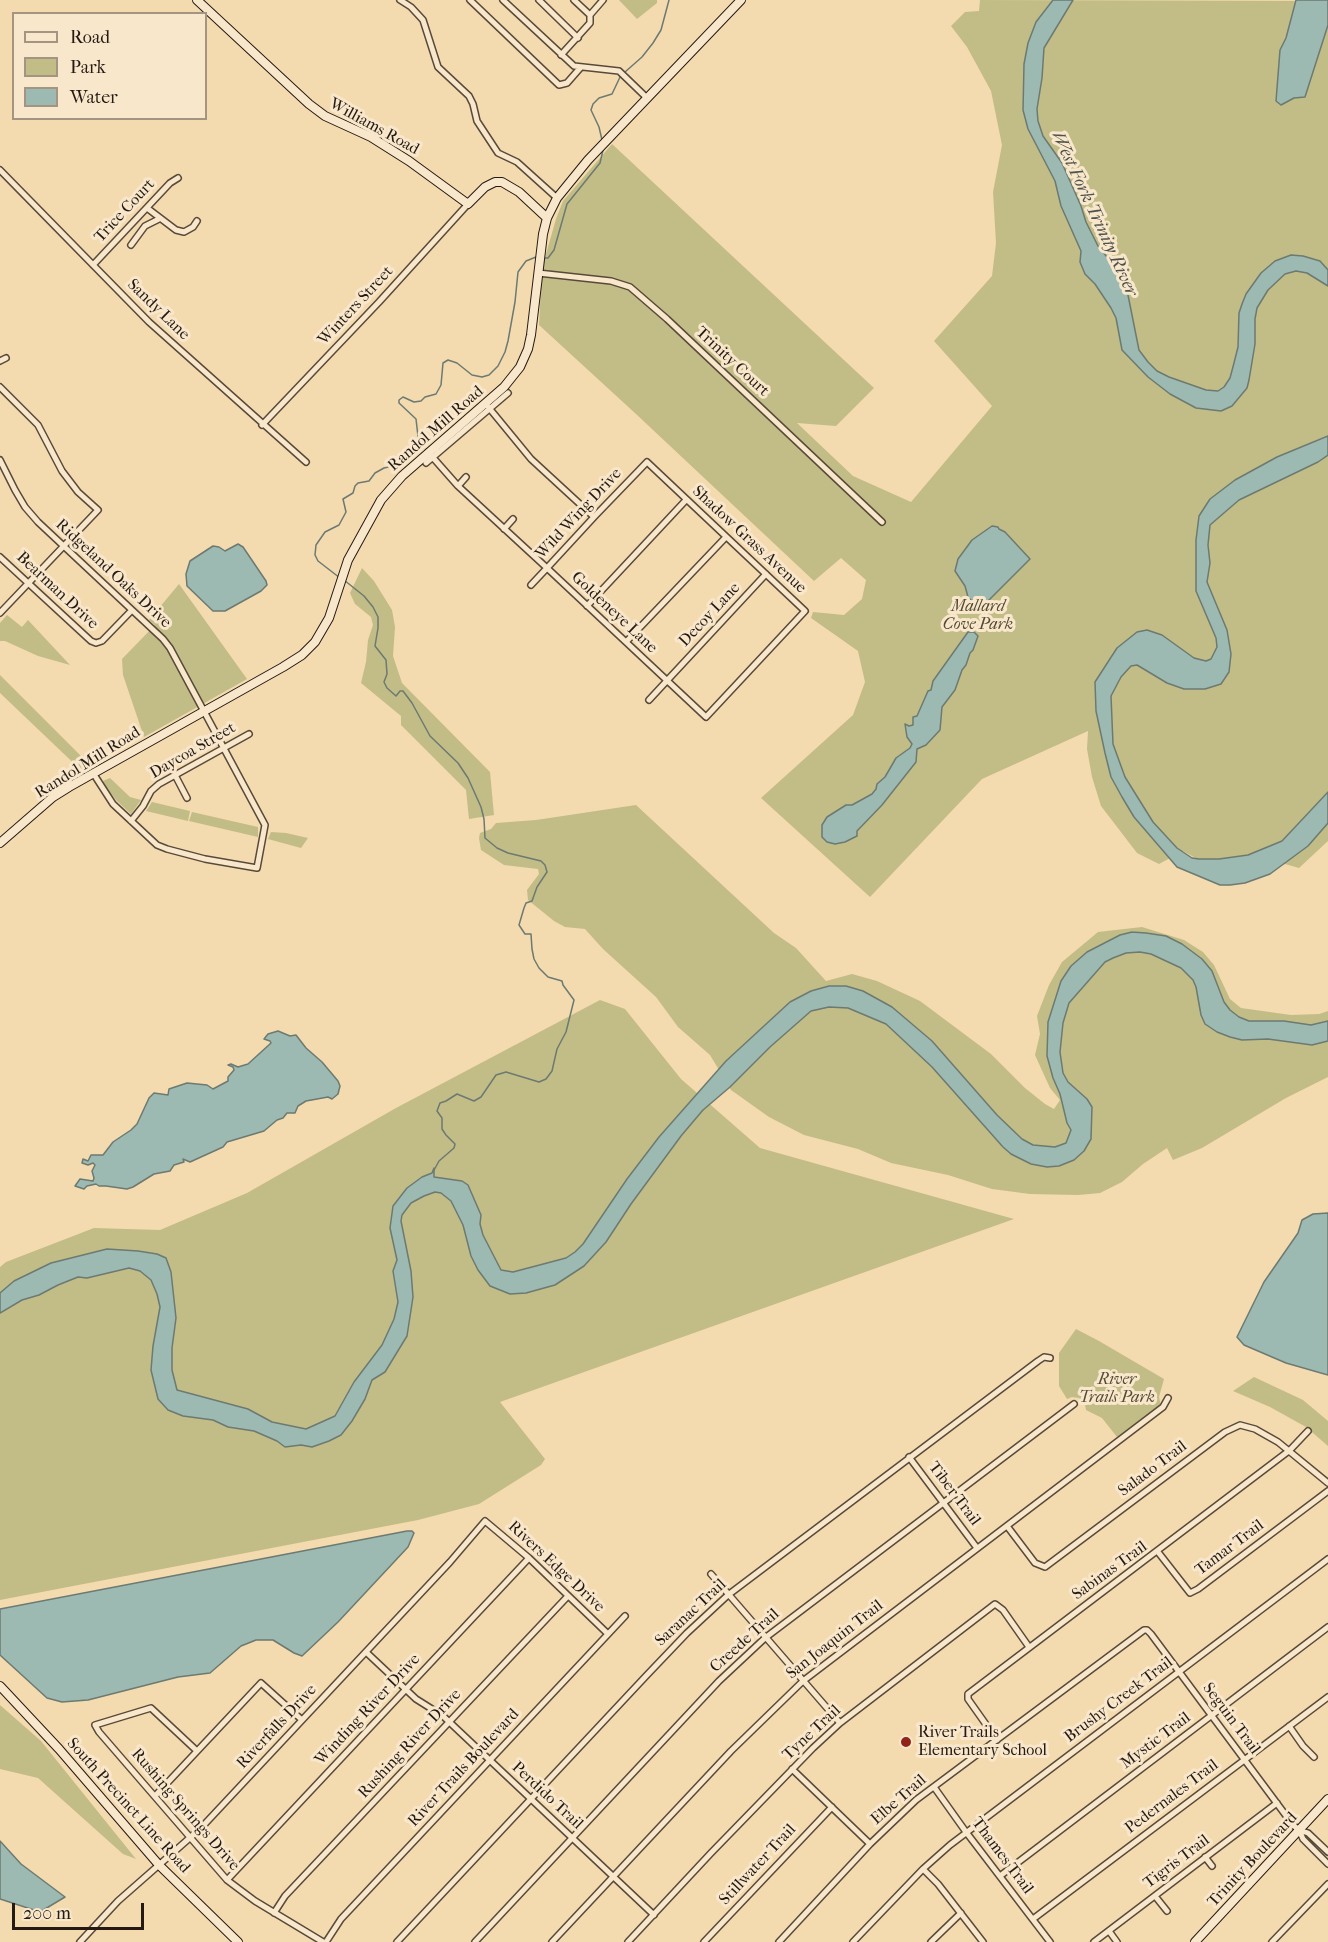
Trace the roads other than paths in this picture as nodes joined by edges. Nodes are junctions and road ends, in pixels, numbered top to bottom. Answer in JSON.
{"nodes":[{"id":1,"x":197,"y":0,"type":"edge"},
{"id":2,"x":400,"y":0,"type":"edge"},
{"id":3,"x":503,"y":0,"type":"edge"},
{"id":4,"x":539,"y":0,"type":"edge"},
{"id":5,"x":574,"y":0,"type":"edge"},
{"id":6,"x":603,"y":0,"type":"edge"},
{"id":7,"x":741,"y":0,"type":"edge"},
{"id":8,"x":472,"y":1,"type":"edge"},
{"id":9,"x":590,"y":15,"type":"junction"},
{"id":10,"x":578,"y":38,"type":"junction"},
{"id":11,"x":561,"y":55,"type":"junction"},
{"id":12,"x":581,"y":67,"type":"junction"},
{"id":13,"x":647,"y":98,"type":"junction"},
{"id":14,"x":0,"y":170,"type":"edge"},
{"id":15,"x":178,"y":178,"type":"dead end"},
{"id":16,"x":557,"y":198,"type":"junction"},
{"id":17,"x":468,"y":204,"type":"junction"},
{"id":18,"x":147,"y":208,"type":"junction"},
{"id":19,"x":547,"y":218,"type":"junction"},
{"id":20,"x":159,"y":219,"type":"junction"},
{"id":21,"x":197,"y":221,"type":"dead end"},
{"id":22,"x":131,"y":244,"type":"dead end"},
{"id":23,"x":93,"y":265,"type":"junction"},
{"id":24,"x":538,"y":269,"type":"junction"},
{"id":25,"x":0,"y":387,"type":"edge"},
{"id":26,"x":508,"y":393,"type":"dead end"},
{"id":27,"x":488,"y":406,"type":"junction"},
{"id":28,"x":262,"y":425,"type":"junction"},
{"id":29,"x":430,"y":455,"type":"junction"},
{"id":30,"x":0,"y":460,"type":"edge"},
{"id":31,"x":306,"y":462,"type":"dead end"},
{"id":32,"x":647,"y":462,"type":"joint"},
{"id":33,"x":426,"y":463,"type":"dead end"},
{"id":34,"x":466,"y":477,"type":"dead end"},
{"id":35,"x":458,"y":486,"type":"junction"},
{"id":36,"x":686,"y":500,"type":"junction"},
{"id":37,"x":594,"y":517,"type":"junction"},
{"id":38,"x":513,"y":519,"type":"dead end"},
{"id":39,"x":882,"y":522,"type":"dead end"},
{"id":40,"x":504,"y":528,"type":"junction"},
{"id":41,"x":726,"y":537,"type":"junction"},
{"id":42,"x":63,"y":546,"type":"junction"},
{"id":43,"x":0,"y":557,"type":"edge"},
{"id":44,"x":547,"y":568,"type":"junction"},
{"id":45,"x":766,"y":574,"type":"junction"},
{"id":46,"x":29,"y":583,"type":"junction"},
{"id":47,"x":531,"y":585,"type":"dead end"},
{"id":48,"x":586,"y":606,"type":"junction"},
{"id":49,"x":132,"y":610,"type":"junction"},
{"id":50,"x":0,"y":613,"type":"edge"},
{"id":51,"x":626,"y":642,"type":"junction"},
{"id":52,"x":666,"y":681,"type":"junction"},
{"id":53,"x":649,"y":700,"type":"dead end"},
{"id":54,"x":204,"y":710,"type":"junction"},
{"id":55,"x":706,"y":717,"type":"joint"},
{"id":56,"x":249,"y":734,"type":"dead end"},
{"id":57,"x":224,"y":747,"type":"junction"},
{"id":58,"x":93,"y":773,"type":"junction"},
{"id":59,"x":175,"y":775,"type":"junction"},
{"id":60,"x":187,"y":798,"type":"dead end"},
{"id":61,"x":131,"y":821,"type":"junction"},
{"id":62,"x":0,"y":843,"type":"edge"},
{"id":63,"x":1050,"y":1358,"type":"dead end"},
{"id":64,"x":1168,"y":1398,"type":"dead end"},
{"id":65,"x":1074,"y":1404,"type":"dead end"},
{"id":66,"x":1308,"y":1431,"type":"dead end"},
{"id":67,"x":1290,"y":1450,"type":"junction"},
{"id":68,"x":909,"y":1457,"type":"junction"},
{"id":69,"x":1328,"y":1483,"type":"edge"},
{"id":70,"x":1328,"y":1491,"type":"edge"},
{"id":71,"x":944,"y":1503,"type":"junction"},
{"id":72,"x":485,"y":1521,"type":"joint"},
{"id":73,"x":1007,"y":1526,"type":"junction"},
{"id":74,"x":977,"y":1548,"type":"junction"},
{"id":75,"x":1158,"y":1552,"type":"junction"},
{"id":76,"x":529,"y":1558,"type":"junction"},
{"id":77,"x":1328,"y":1559,"type":"edge"},
{"id":78,"x":711,"y":1574,"type":"dead end"},
{"id":79,"x":728,"y":1595,"type":"junction"},
{"id":80,"x":568,"y":1596,"type":"junction"},
{"id":81,"x":625,"y":1616,"type":"dead end"},
{"id":82,"x":1328,"y":1627,"type":"edge"},
{"id":83,"x":1140,"y":1633,"type":"joint"},
{"id":84,"x":608,"y":1634,"type":"junction"},
{"id":85,"x":765,"y":1638,"type":"junction"},
{"id":86,"x":1029,"y":1647,"type":"junction"},
{"id":87,"x":366,"y":1652,"type":"junction"},
{"id":88,"x":1179,"y":1671,"type":"junction"},
{"id":89,"x":803,"y":1681,"type":"junction"},
{"id":90,"x":0,"y":1686,"type":"edge"},
{"id":91,"x":405,"y":1690,"type":"junction"},
{"id":92,"x":1328,"y":1697,"type":"edge"},
{"id":93,"x":1212,"y":1715,"type":"junction"},
{"id":94,"x":302,"y":1720,"type":"junction"},
{"id":95,"x":449,"y":1722,"type":"junction"},
{"id":96,"x":840,"y":1723,"type":"junction"},
{"id":97,"x":1289,"y":1726,"type":"junction"},
{"id":98,"x":998,"y":1740,"type":"junction"},
{"id":99,"x":197,"y":1751,"type":"junction"},
{"id":100,"x":1314,"y":1758,"type":"dead end"},
{"id":101,"x":1245,"y":1759,"type":"junction"},
{"id":102,"x":489,"y":1761,"type":"junction"},
{"id":103,"x":792,"y":1769,"type":"junction"},
{"id":104,"x":934,"y":1787,"type":"junction"},
{"id":105,"x":155,"y":1796,"type":"junction"},
{"id":106,"x":1328,"y":1799,"type":"edge"},
{"id":107,"x":530,"y":1800,"type":"junction"},
{"id":108,"x":1277,"y":1803,"type":"junction"},
{"id":109,"x":832,"y":1807,"type":"junction"},
{"id":110,"x":1299,"y":1830,"type":"junction"},
{"id":111,"x":966,"y":1832,"type":"junction"},
{"id":112,"x":190,"y":1837,"type":"junction"},
{"id":113,"x":572,"y":1838,"type":"junction"},
{"id":114,"x":870,"y":1844,"type":"junction"},
{"id":115,"x":1328,"y":1852,"type":"edge"},
{"id":116,"x":1205,"y":1857,"type":"junction"},
{"id":117,"x":1328,"y":1864,"type":"edge"},
{"id":118,"x":159,"y":1865,"type":"junction"},
{"id":119,"x":1212,"y":1866,"type":"dead end"},
{"id":120,"x":924,"y":1869,"type":"junction"},
{"id":121,"x":1000,"y":1876,"type":"junction"},
{"id":122,"x":613,"y":1877,"type":"junction"},
{"id":123,"x":227,"y":1880,"type":"junction"},
{"id":124,"x":1328,"y":1884,"type":"edge"},
{"id":125,"x":1155,"y":1896,"type":"junction"},
{"id":126,"x":1167,"y":1911,"type":"dead end"},
{"id":127,"x":274,"y":1913,"type":"junction"},
{"id":128,"x":961,"y":1913,"type":"junction"},
{"id":129,"x":654,"y":1915,"type":"junction"},
{"id":130,"x":1033,"y":1919,"type":"junction"},
{"id":131,"x":1109,"y":1931,"type":"junction"},
{"id":132,"x":1196,"y":1941,"type":"edge"},
{"id":133,"x":80,"y":1942,"type":"edge"},
{"id":134,"x":238,"y":1942,"type":"edge"},
{"id":135,"x":325,"y":1942,"type":"edge"},
{"id":136,"x":397,"y":1942,"type":"edge"},
{"id":137,"x":475,"y":1942,"type":"edge"},
{"id":138,"x":552,"y":1942,"type":"edge"},
{"id":139,"x":628,"y":1942,"type":"edge"},
{"id":140,"x":704,"y":1942,"type":"edge"},
{"id":141,"x":779,"y":1942,"type":"edge"},
{"id":142,"x":853,"y":1942,"type":"edge"},
{"id":143,"x":931,"y":1942,"type":"edge"},
{"id":144,"x":983,"y":1942,"type":"edge"},
{"id":145,"x":1050,"y":1942,"type":"edge"},
{"id":146,"x":1094,"y":1942,"type":"edge"},
{"id":147,"x":1117,"y":1942,"type":"edge"},
{"id":148,"x":1272,"y":1942,"type":"edge"}],
"edges":[{"from":1,"to":17,"type":"main road","name":"Williams Road"},
{"from":2,"to":16,"type":"street"},
{"from":3,"to":11,"type":"street"},
{"from":4,"to":10,"type":"street"},
{"from":5,"to":9,"type":"street"},
{"from":6,"to":9,"type":"street"},
{"from":7,"to":13,"type":"main road","name":"Randol Mill Road"},
{"from":8,"to":12,"type":"street"},
{"from":9,"to":10,"type":"street"},
{"from":10,"to":11,"type":"street"},
{"from":11,"to":12,"type":"street"},
{"from":12,"to":13,"type":"street"},
{"from":13,"to":16,"type":"main road","name":"Randol Mill Road"},
{"from":14,"to":23,"type":"street","name":"Sandy Lane"},
{"from":15,"to":18,"type":"street","name":"Trice Court"},
{"from":16,"to":19,"type":"main road","name":"Randol Mill Road"},
{"from":17,"to":19,"type":"main road"},
{"from":17,"to":28,"type":"street","name":"Winters Street"},
{"from":18,"to":20,"type":"street"},
{"from":18,"to":23,"type":"street","name":"Trice Court"},
{"from":19,"to":24,"type":"main road","name":"Randol Mill Road"},
{"from":20,"to":21,"type":"street"},
{"from":20,"to":22,"type":"street"},
{"from":23,"to":28,"type":"street","name":"Sandy Lane"},
{"from":24,"to":27,"type":"main road","name":"Randol Mill Road"},
{"from":24,"to":39,"type":"street","name":"Trinity Court"},
{"from":25,"to":42,"type":"street"},
{"from":26,"to":27,"type":"street","name":"Randol Mill Road"},
{"from":27,"to":29,"type":"main road","name":"Randol Mill Road"},
{"from":27,"to":37,"type":"street"},
{"from":28,"to":31,"type":"street","name":"Sandy Lane"},
{"from":29,"to":33,"type":"street","name":"Randol Mill Road"},
{"from":29,"to":35,"type":"street","name":"Goldeneye Lane"},
{"from":29,"to":54,"type":"main road","name":"Randol Mill Road"},
{"from":30,"to":42,"type":"street","name":"Ridgeland Oaks Drive"},
{"from":32,"to":36,"type":"street","name":"Shadow Grass Avenue"},
{"from":32,"to":37,"type":"street","name":"Wild Wing Drive"},
{"from":34,"to":35,"type":"street"},
{"from":35,"to":40,"type":"street","name":"Goldeneye Lane"},
{"from":36,"to":41,"type":"street","name":"Shadow Grass Avenue"},
{"from":36,"to":48,"type":"street"},
{"from":37,"to":44,"type":"street","name":"Wild Wing Drive"},
{"from":38,"to":40,"type":"street"},
{"from":40,"to":44,"type":"street","name":"Goldeneye Lane"},
{"from":41,"to":45,"type":"street","name":"Shadow Grass Avenue"},
{"from":41,"to":51,"type":"street"},
{"from":42,"to":46,"type":"street"},
{"from":42,"to":49,"type":"street","name":"Ridgeland Oaks Drive"},
{"from":43,"to":46,"type":"street","name":"Bearman Drive"},
{"from":44,"to":47,"type":"street","name":"Wild Wing Drive"},
{"from":44,"to":48,"type":"street","name":"Goldeneye Lane"},
{"from":45,"to":52,"type":"street","name":"Decoy Lane"},
{"from":45,"to":55,"type":"street","name":"Shadow Grass Avenue"},
{"from":46,"to":49,"type":"street","name":"Bearman Drive"},
{"from":46,"to":50,"type":"street"},
{"from":48,"to":51,"type":"street","name":"Goldeneye Lane"},
{"from":49,"to":54,"type":"street","name":"Ridgeland Oaks Drive"},
{"from":51,"to":52,"type":"street","name":"Goldeneye Lane"},
{"from":52,"to":53,"type":"street","name":"Decoy Lane"},
{"from":52,"to":55,"type":"street","name":"Goldeneye Lane"},
{"from":54,"to":57,"type":"street","name":"Ridgeland Oaks Drive"},
{"from":54,"to":58,"type":"main road","name":"Randol Mill Road"},
{"from":56,"to":57,"type":"street","name":"Daycoa Street"},
{"from":57,"to":59,"type":"street","name":"Daycoa Street"},
{"from":57,"to":61,"type":"street","name":"Ridgeland Oaks Drive"},
{"from":58,"to":61,"type":"street"},
{"from":58,"to":62,"type":"main road","name":"Randol Mill Road"},
{"from":59,"to":60,"type":"street"},
{"from":59,"to":61,"type":"street","name":"Daycoa Street"},
{"from":63,"to":68,"type":"street","name":"Saranac Trail"},
{"from":64,"to":73,"type":"street","name":"San Joaquin Trail"},
{"from":65,"to":71,"type":"street","name":"Creede Trail"},
{"from":66,"to":67,"type":"street","name":"Sabinas Trail"},
{"from":67,"to":69,"type":"street","name":"Salado Trail"},
{"from":67,"to":73,"type":"street","name":"Salado Trail"},
{"from":67,"to":75,"type":"street","name":"Sabinas Trail"},
{"from":68,"to":71,"type":"street","name":"Tiber Trail"},
{"from":68,"to":79,"type":"street","name":"Saranac Trail"},
{"from":70,"to":75,"type":"street","name":"Tamar Trail"},
{"from":71,"to":74,"type":"street","name":"Tiber Trail"},
{"from":71,"to":85,"type":"street","name":"Creede Trail"},
{"from":72,"to":76,"type":"street","name":"Rivers Edge Drive"},
{"from":72,"to":87,"type":"street","name":"Riverfalls Drive"},
{"from":73,"to":74,"type":"street","name":"San Joaquin Trail"},
{"from":74,"to":89,"type":"street","name":"San Joaquin Trail"},
{"from":75,"to":86,"type":"street","name":"Sabinas Trail"},
{"from":76,"to":80,"type":"street","name":"Rivers Edge Drive"},
{"from":76,"to":91,"type":"street","name":"Winding River Drive"},
{"from":77,"to":88,"type":"street","name":"Brushy Creek Trail"},
{"from":78,"to":79,"type":"street"},
{"from":79,"to":85,"type":"street"},
{"from":79,"to":107,"type":"street","name":"Saranac Trail"},
{"from":80,"to":84,"type":"street","name":"Rivers Edge Drive"},
{"from":80,"to":95,"type":"street","name":"Rushing River Drive"},
{"from":81,"to":84,"type":"street","name":"River Trails Boulevard"},
{"from":82,"to":93,"type":"street","name":"Mystic Trail"},
{"from":83,"to":88,"type":"street","name":"Seguin Trail"},
{"from":83,"to":98,"type":"street","name":"Elbe Trail"},
{"from":84,"to":102,"type":"street","name":"River Trails Boulevard"},
{"from":85,"to":89,"type":"street"},
{"from":85,"to":113,"type":"street","name":"Creede Trail"},
{"from":86,"to":96,"type":"street","name":"Tyne Trail"},
{"from":86,"to":98,"type":"street","name":"Sabinas Trail"},
{"from":87,"to":91,"type":"street","name":"Perdido Trail"},
{"from":87,"to":94,"type":"street","name":"Riverfalls Drive"},
{"from":88,"to":93,"type":"street","name":"Seguin Trail"},
{"from":88,"to":111,"type":"street","name":"Brushy Creek Trail"},
{"from":89,"to":96,"type":"street"},
{"from":89,"to":122,"type":"street","name":"San Joaquin Trail"},
{"from":90,"to":118,"type":"main road","name":"South Precinct Line Road"},
{"from":91,"to":95,"type":"street","name":"Perdido Trail"},
{"from":91,"to":123,"type":"street","name":"Winding River Drive"},
{"from":92,"to":97,"type":"street","name":"Pedernales Trail"},
{"from":93,"to":101,"type":"street","name":"Seguin Trail"},
{"from":93,"to":121,"type":"street","name":"Mystic Trail"},
{"from":94,"to":99,"type":"street"},
{"from":94,"to":112,"type":"street","name":"Riverfalls Drive"},
{"from":95,"to":102,"type":"street","name":"Perdido Trail"},
{"from":95,"to":127,"type":"street","name":"Rushing River Drive"},
{"from":96,"to":103,"type":"street","name":"Tyne Trail"},
{"from":97,"to":100,"type":"street"},
{"from":97,"to":101,"type":"street","name":"Pedernales Trail"},
{"from":98,"to":104,"type":"street","name":"Elbe Trail"},
{"from":99,"to":105,"type":"street"},
{"from":99,"to":105,"type":"street","name":"Rushing Springs Drive"},
{"from":101,"to":108,"type":"street","name":"Seguin Trail"},
{"from":101,"to":130,"type":"street","name":"Pedernales Trail"},
{"from":102,"to":107,"type":"street","name":"Perdido Trail"},
{"from":102,"to":135,"type":"street","name":"River Trails Boulevard"},
{"from":103,"to":109,"type":"street"},
{"from":103,"to":129,"type":"street","name":"Tyne Trail"},
{"from":104,"to":111,"type":"street","name":"Thames Trail"},
{"from":104,"to":114,"type":"street","name":"Elbe Trail"},
{"from":105,"to":112,"type":"street","name":"Rushing Springs Drive"},
{"from":106,"to":110,"type":"main road","name":"Trinity Boulevard"},
{"from":107,"to":113,"type":"street","name":"Perdido Trail"},
{"from":107,"to":136,"type":"street","name":"Saranac Trail"},
{"from":108,"to":110,"type":"street","name":"Seguin Trail"},
{"from":108,"to":116,"type":"street","name":"Tigris Trail"},
{"from":109,"to":114,"type":"street"},
{"from":109,"to":140,"type":"street","name":"Stillwater Trail"},
{"from":110,"to":115,"type":"street"},
{"from":110,"to":117,"type":"street"},
{"from":110,"to":132,"type":"main road","name":"Trinity Boulevard"},
{"from":111,"to":120,"type":"street","name":"Brushy Creek Trail"},
{"from":111,"to":121,"type":"street","name":"Thames Trail"},
{"from":112,"to":118,"type":"street","name":"Riverfalls Drive"},
{"from":112,"to":123,"type":"street","name":"Rushing Springs Drive"},
{"from":113,"to":122,"type":"street","name":"Perdido Trail"},
{"from":113,"to":137,"type":"street","name":"Creede Trail"},
{"from":114,"to":141,"type":"street","name":"Elbe Trail"},
{"from":116,"to":119,"type":"street"},
{"from":116,"to":125,"type":"street","name":"Tigris Trail"},
{"from":118,"to":133,"type":"street","name":"Riverfalls Drive"},
{"from":118,"to":134,"type":"main road","name":"South Precinct Line Road"},
{"from":120,"to":128,"type":"street"},
{"from":120,"to":142,"type":"street","name":"Brushy Creek Trail"},
{"from":121,"to":130,"type":"street","name":"Thames Trail"},
{"from":122,"to":129,"type":"street","name":"Perdido Trail"},
{"from":122,"to":138,"type":"street","name":"San Joaquin Trail"},
{"from":123,"to":127,"type":"street","name":"Rushing Springs Drive"},
{"from":124,"to":148,"type":"street"},
{"from":125,"to":126,"type":"street"},
{"from":125,"to":131,"type":"street","name":"Tigris Trail"},
{"from":127,"to":135,"type":"street","name":"Rushing Springs Drive"},
{"from":128,"to":143,"type":"street"},
{"from":128,"to":144,"type":"street"},
{"from":129,"to":139,"type":"street","name":"Tyne Trail"},
{"from":130,"to":145,"type":"street","name":"Thames Trail"},
{"from":131,"to":146,"type":"street","name":"Tigris Trail"},
{"from":131,"to":147,"type":"street"}]}
